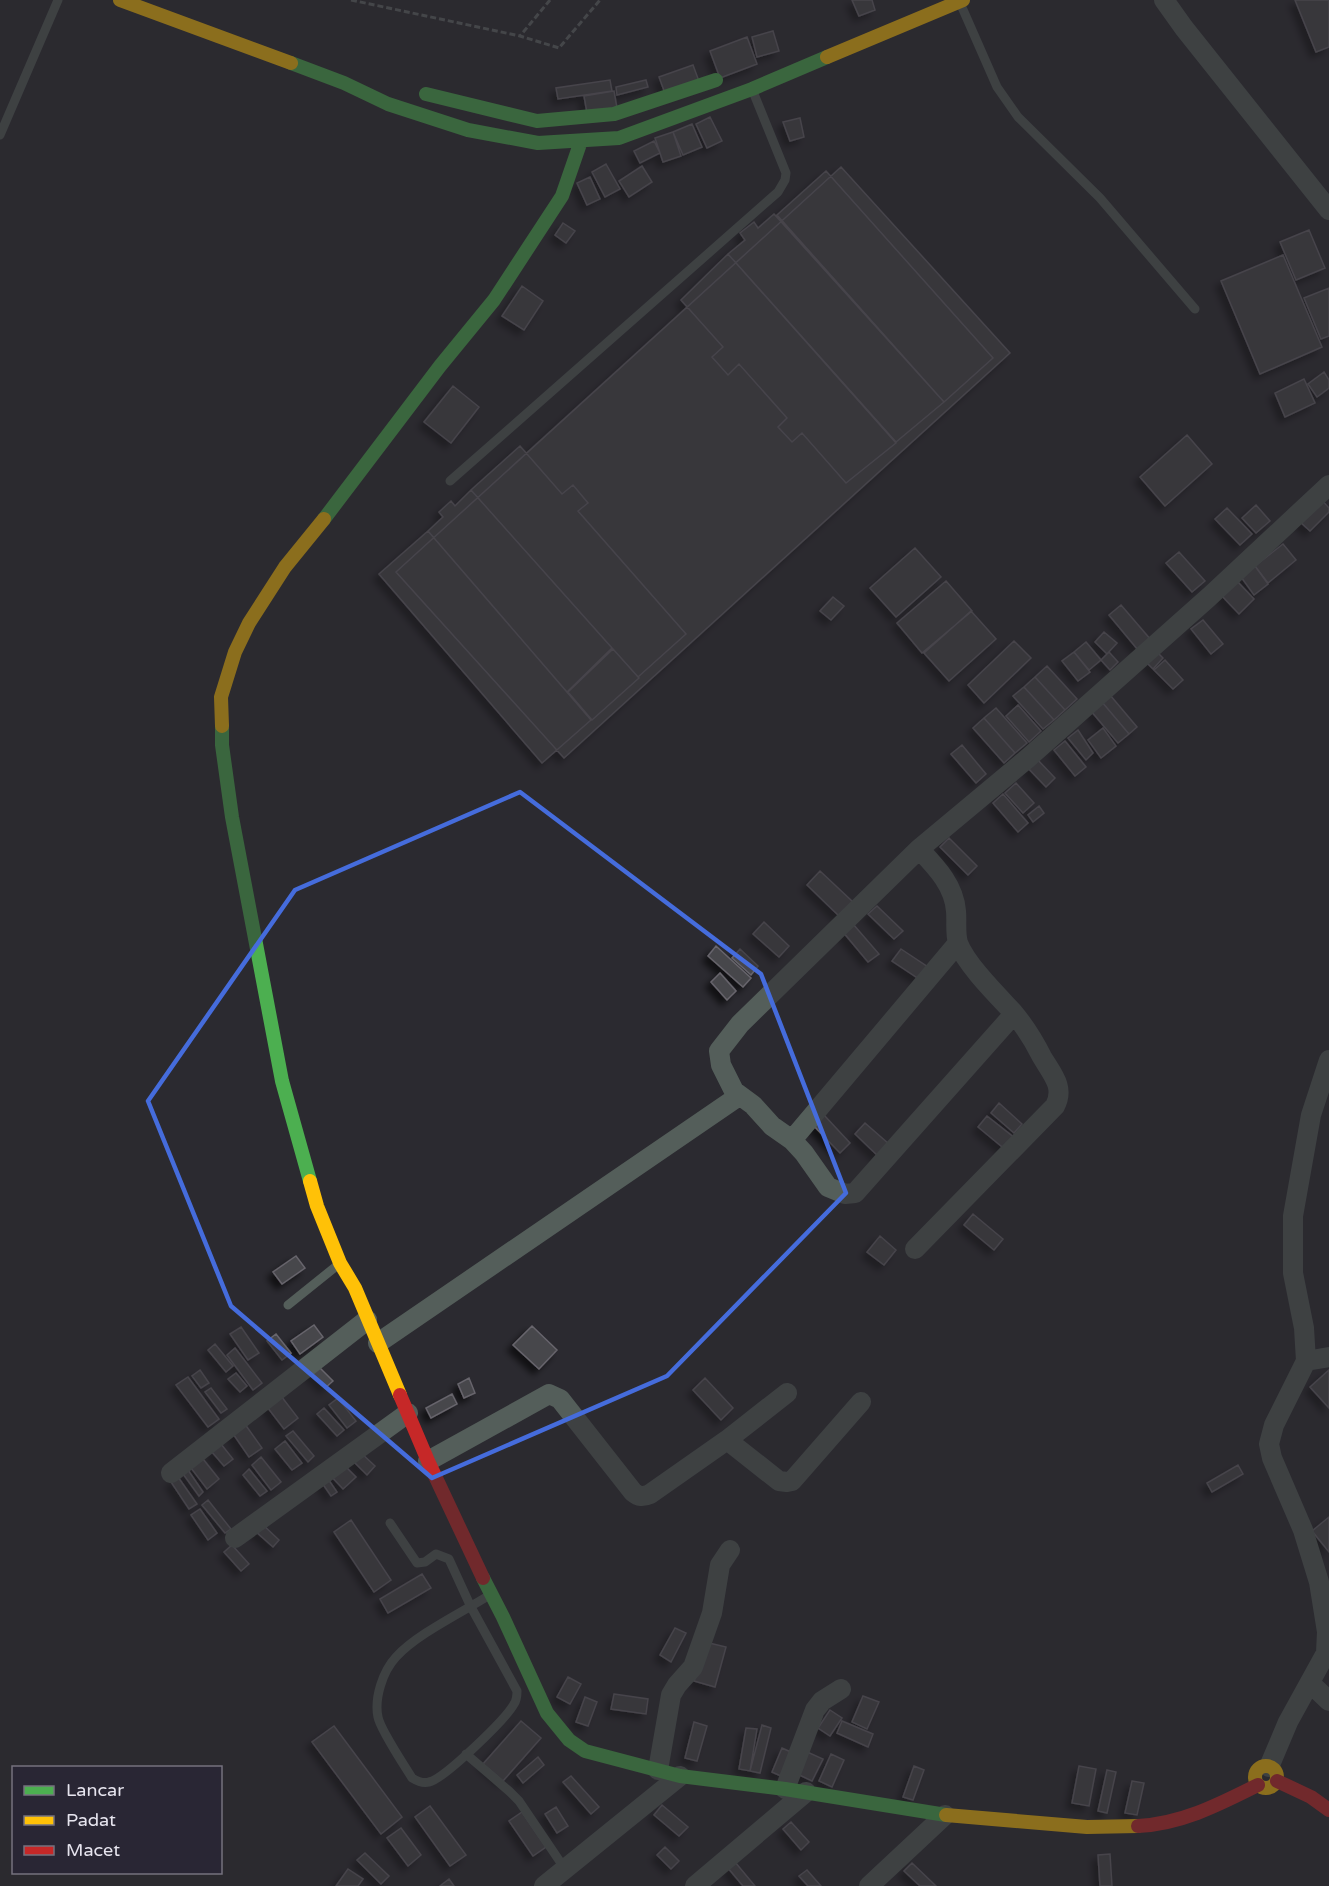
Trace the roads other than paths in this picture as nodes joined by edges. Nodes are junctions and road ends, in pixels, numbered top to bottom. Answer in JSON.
{"nodes":[{"id":1,"x":58,"y":0,"type":"edge"},
{"id":2,"x":120,"y":0,"type":"edge"},
{"id":3,"x":1164,"y":0,"type":"edge"},
{"id":4,"x":961,"y":1,"type":"edge"},
{"id":5,"x":734,"y":74,"type":"dead end"},
{"id":6,"x":344,"y":83,"type":"junction"},
{"id":7,"x":375,"y":85,"type":"dead end"},
{"id":8,"x":752,"y":89,"type":"junction"},
{"id":9,"x":416,"y":92,"type":"dead end"},
{"id":10,"x":537,"y":121,"type":"junction"},
{"id":11,"x":0,"y":135,"type":"edge"},
{"id":12,"x":582,"y":141,"type":"junction"},
{"id":13,"x":538,"y":143,"type":"junction"},
{"id":14,"x":1329,"y":210,"type":"edge"},
{"id":15,"x":1195,"y":309,"type":"dead end"},
{"id":16,"x":450,"y":482,"type":"dead end"},
{"id":17,"x":1329,"y":485,"type":"edge"},
{"id":18,"x":919,"y":849,"type":"junction"},
{"id":19,"x":958,"y":943,"type":"junction"},
{"id":20,"x":1014,"y":1014,"type":"junction"},
{"id":21,"x":1329,"y":1060,"type":"edge"},
{"id":22,"x":740,"y":1096,"type":"junction"},
{"id":23,"x":792,"y":1140,"type":"junction"},
{"id":24,"x":915,"y":1249,"type":"dead end"},
{"id":25,"x":340,"y":1263,"type":"junction"},
{"id":26,"x":288,"y":1305,"type":"dead end"},
{"id":27,"x":367,"y":1320,"type":"junction"},
{"id":28,"x":378,"y":1343,"type":"junction"},
{"id":29,"x":1329,"y":1357,"type":"edge"},
{"id":30,"x":1306,"y":1361,"type":"junction"},
{"id":31,"x":787,"y":1393,"type":"dead end"},
{"id":32,"x":861,"y":1402,"type":"dead end"},
{"id":33,"x":408,"y":1413,"type":"junction"},
{"id":34,"x":727,"y":1440,"type":"junction"},
{"id":35,"x":428,"y":1461,"type":"junction"},
{"id":36,"x":171,"y":1473,"type":"dead end"},
{"id":37,"x":390,"y":1523,"type":"dead end"},
{"id":38,"x":235,"y":1538,"type":"dead end"},
{"id":39,"x":730,"y":1550,"type":"dead end"},
{"id":40,"x":1324,"y":1578,"type":"edge"},
{"id":41,"x":490,"y":1594,"type":"junction"},
{"id":42,"x":471,"y":1607,"type":"junction"},
{"id":43,"x":1310,"y":1683,"type":"junction"},
{"id":44,"x":841,"y":1689,"type":"dead end"},
{"id":45,"x":1329,"y":1701,"type":"edge"},
{"id":46,"x":466,"y":1755,"type":"junction"},
{"id":47,"x":658,"y":1770,"type":"junction"},
{"id":48,"x":1273,"y":1774,"type":"junction"},
{"id":49,"x":680,"y":1776,"type":"junction"},
{"id":50,"x":785,"y":1789,"type":"junction"},
{"id":51,"x":806,"y":1792,"type":"junction"},
{"id":52,"x":1329,"y":1810,"type":"edge"},
{"id":53,"x":945,"y":1815,"type":"junction"},
{"id":54,"x":565,"y":1869,"type":"junction"},
{"id":55,"x":544,"y":1886,"type":"edge"},
{"id":56,"x":694,"y":1886,"type":"edge"},
{"id":57,"x":868,"y":1886,"type":"edge"}],
"edges":[{"from":1,"to":11,"type":"lane"},
{"from":2,"to":6,"type":"main road"},
{"from":3,"to":14,"type":"street"},
{"from":4,"to":8,"type":"main road"},
{"from":4,"to":15,"type":"lane"},
{"from":5,"to":10,"type":"main road"},
{"from":6,"to":7,"type":"main road"},
{"from":6,"to":13,"type":"main road"},
{"from":8,"to":12,"type":"main road"},
{"from":8,"to":16,"type":"lane"},
{"from":9,"to":10,"type":"main road"},
{"from":10,"to":13,"type":"main road"},
{"from":12,"to":13,"type":"main road"},
{"from":12,"to":25,"type":"main road"},
{"from":17,"to":18,"type":"street"},
{"from":18,"to":19,"type":"street"},
{"from":18,"to":22,"type":"street"},
{"from":19,"to":20,"type":"street"},
{"from":19,"to":23,"type":"street"},
{"from":20,"to":23,"type":"street"},
{"from":20,"to":24,"type":"street"},
{"from":21,"to":30,"type":"street"},
{"from":22,"to":23,"type":"street"},
{"from":22,"to":28,"type":"street"},
{"from":25,"to":26,"type":"lane"},
{"from":25,"to":27,"type":"main road"},
{"from":27,"to":28,"type":"main road"},
{"from":27,"to":36,"type":"street"},
{"from":28,"to":33,"type":"main road"},
{"from":29,"to":30,"type":"street"},
{"from":30,"to":40,"type":"street"},
{"from":31,"to":34,"type":"street"},
{"from":32,"to":34,"type":"street"},
{"from":33,"to":35,"type":"main road"},
{"from":33,"to":38,"type":"street"},
{"from":34,"to":35,"type":"street"},
{"from":35,"to":41,"type":"main road"},
{"from":37,"to":42,"type":"lane"},
{"from":39,"to":47,"type":"street"},
{"from":40,"to":43,"type":"street"},
{"from":41,"to":42,"type":"lane"},
{"from":41,"to":47,"type":"main road"},
{"from":42,"to":46,"type":"lane"},
{"from":42,"to":46,"type":"lane"},
{"from":43,"to":45,"type":"street"},
{"from":43,"to":48,"type":"street"},
{"from":44,"to":50,"type":"street"},
{"from":46,"to":54,"type":"lane"},
{"from":47,"to":49,"type":"main road"},
{"from":48,"to":52,"type":"main road"},
{"from":48,"to":53,"type":"main road"},
{"from":49,"to":50,"type":"main road"},
{"from":49,"to":54,"type":"street"},
{"from":50,"to":51,"type":"main road"},
{"from":51,"to":53,"type":"main road"},
{"from":51,"to":56,"type":"street"},
{"from":53,"to":57,"type":"street"},
{"from":54,"to":55,"type":"street"}]}
